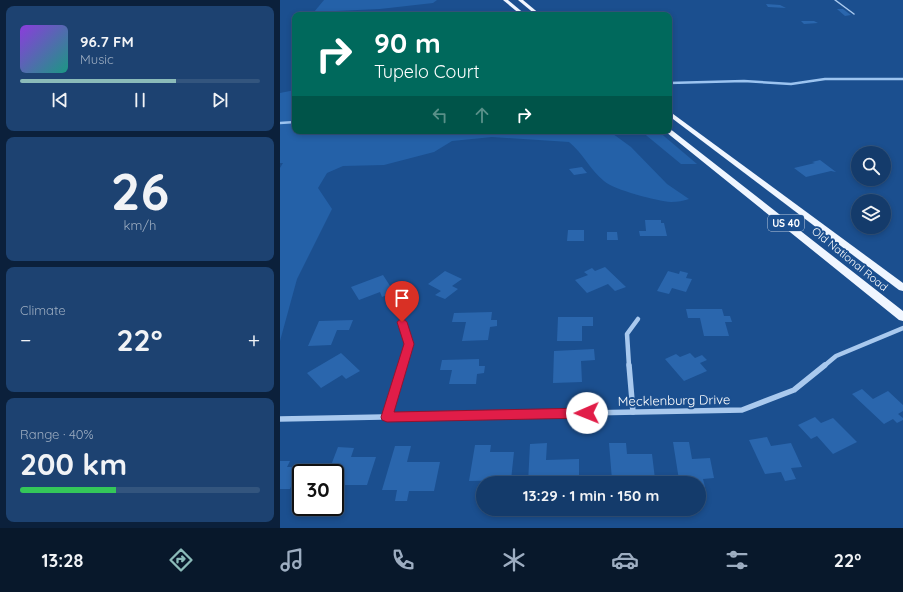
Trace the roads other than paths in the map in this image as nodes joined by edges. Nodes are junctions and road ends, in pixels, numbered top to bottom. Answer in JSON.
{"nodes":[{"id":1,"x":505,"y":0,"type":"edge"},
{"id":2,"x":520,"y":0,"type":"edge"},
{"id":3,"x":835,"y":0,"type":"edge"},
{"id":4,"x":520,"y":12,"type":"edge"},
{"id":5,"x":535,"y":12,"type":"edge"},
{"id":6,"x":854,"y":14,"type":"dead end"},
{"id":7,"x":672,"y":115,"type":"edge"},
{"id":8,"x":672,"y":132,"type":"edge"},
{"id":9,"x":903,"y":288,"type":"edge"},
{"id":10,"x":903,"y":316,"type":"edge"},
{"id":11,"x":638,"y":319,"type":"dead end"},
{"id":12,"x":402,"y":322,"type":"dead end"},
{"id":13,"x":903,"y":328,"type":"edge"},
{"id":14,"x":633,"y":412,"type":"junction"},
{"id":15,"x":387,"y":417,"type":"junction"},
{"id":16,"x":280,"y":419,"type":"edge"}],
"edges":[{"from":1,"to":4,"type":"main road"},
{"from":2,"to":5,"type":"main road"},
{"from":3,"to":6,"type":"lane"},
{"from":7,"to":9,"type":"main road","name":"Old National Road","number":"US 40"},
{"from":8,"to":10,"type":"main road","name":"Old National Road","number":"US 40"},
{"from":11,"to":14,"type":"street"},
{"from":12,"to":15,"type":"street"},
{"from":13,"to":14,"type":"street","name":"Mecklenburg Drive"},
{"from":14,"to":15,"type":"street","name":"Mecklenburg Drive"},
{"from":15,"to":16,"type":"street","name":"Mecklenburg Drive"}]}
